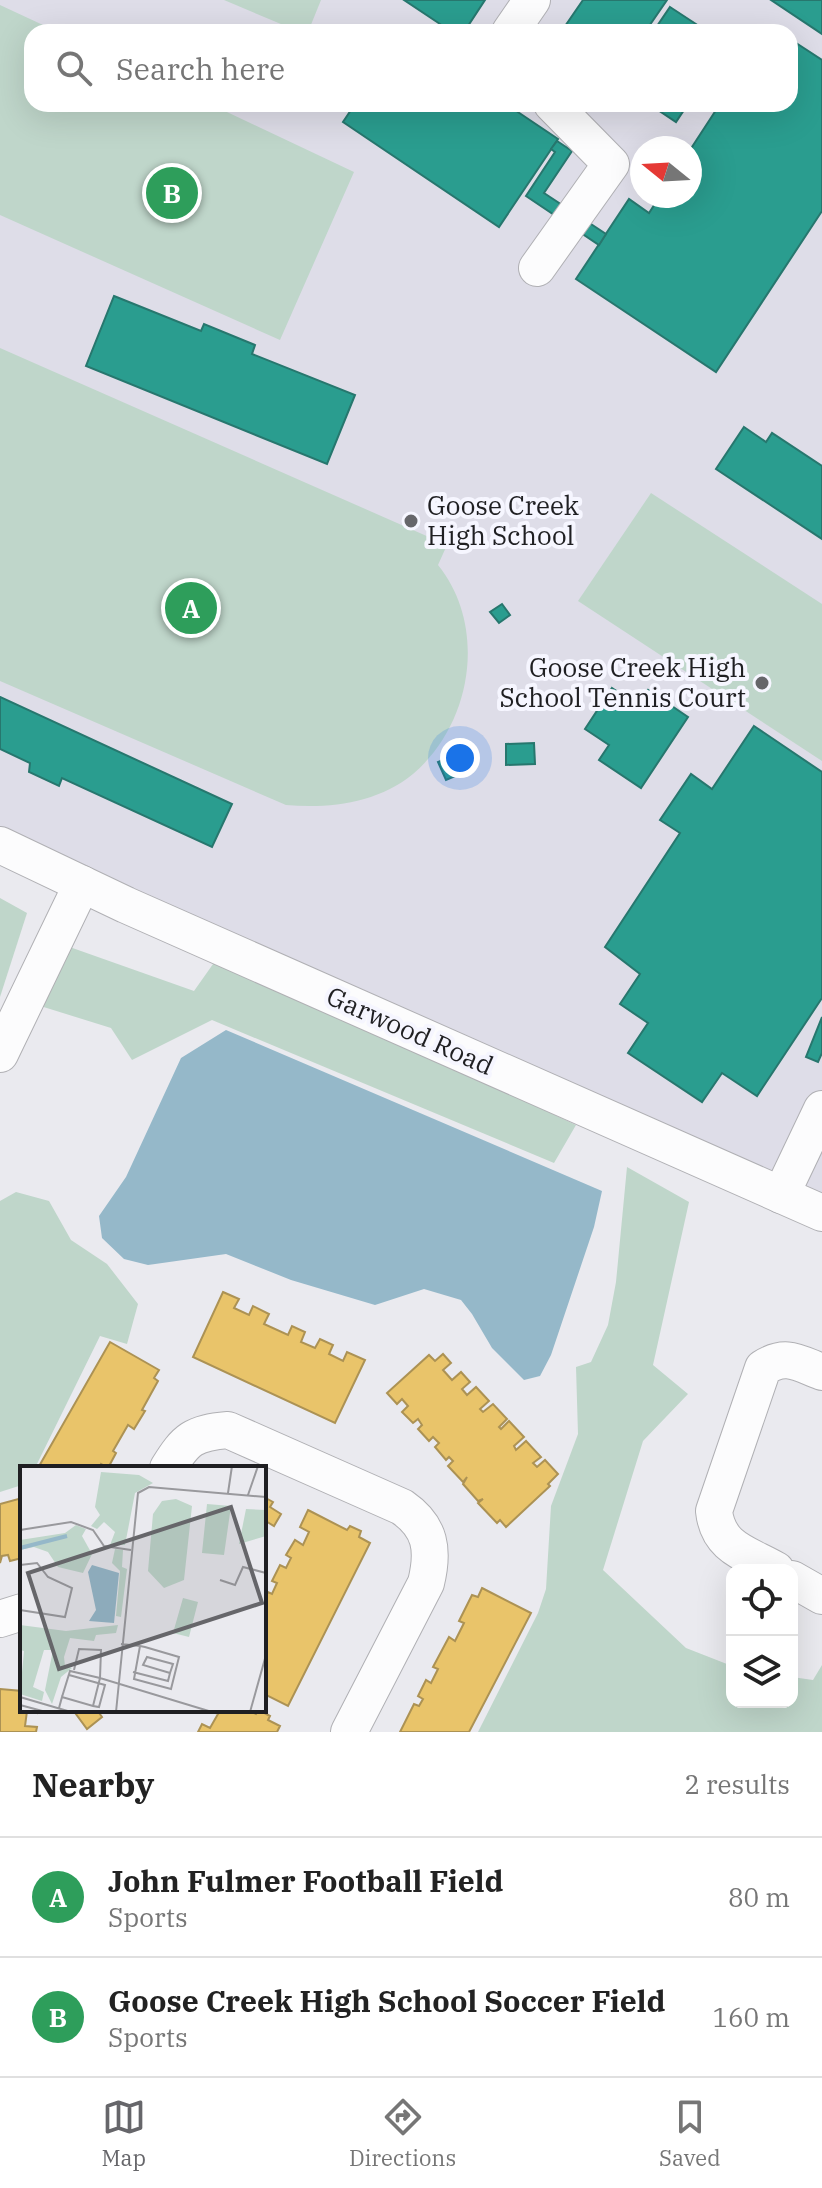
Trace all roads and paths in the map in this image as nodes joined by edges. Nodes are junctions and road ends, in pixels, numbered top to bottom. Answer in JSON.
{"nodes":[{"id":1,"x":532,"y":0,"type":"edge"},
{"id":2,"x":516,"y":24,"type":"edge"},
{"id":3,"x":560,"y":112,"type":"edge"},
{"id":4,"x":537,"y":268,"type":"dead end"},
{"id":5,"x":0,"y":845,"type":"edge"},
{"id":6,"x":82,"y":884,"type":"junction"},
{"id":7,"x":0,"y":1054,"type":"edge"},
{"id":8,"x":822,"y":1109,"type":"edge"},
{"id":9,"x":781,"y":1195,"type":"junction"},
{"id":10,"x":822,"y":1213,"type":"edge"},
{"id":11,"x":822,"y":1372,"type":"edge"},
{"id":12,"x":169,"y":1466,"type":"edge"},
{"id":13,"x":765,"y":1564,"type":"edge"},
{"id":14,"x":798,"y":1582,"type":"edge"},
{"id":15,"x":822,"y":1596,"type":"edge"},
{"id":16,"x":20,"y":1613,"type":"edge"},
{"id":17,"x":0,"y":1619,"type":"edge"},
{"id":18,"x":349,"y":1732,"type":"edge"}],
"edges":[{"from":1,"to":2,"type":"street"},
{"from":3,"to":4,"type":"street"},
{"from":5,"to":6,"type":"street","name":"Garwood Road"},
{"from":6,"to":7,"type":"street"},
{"from":6,"to":9,"type":"street","name":"Garwood Road"},
{"from":8,"to":9,"type":"street"},
{"from":9,"to":10,"type":"street","name":"Garwood Road"},
{"from":11,"to":13,"type":"street"},
{"from":12,"to":18,"type":"street"},
{"from":14,"to":15,"type":"street"},
{"from":16,"to":17,"type":"street"}]}
